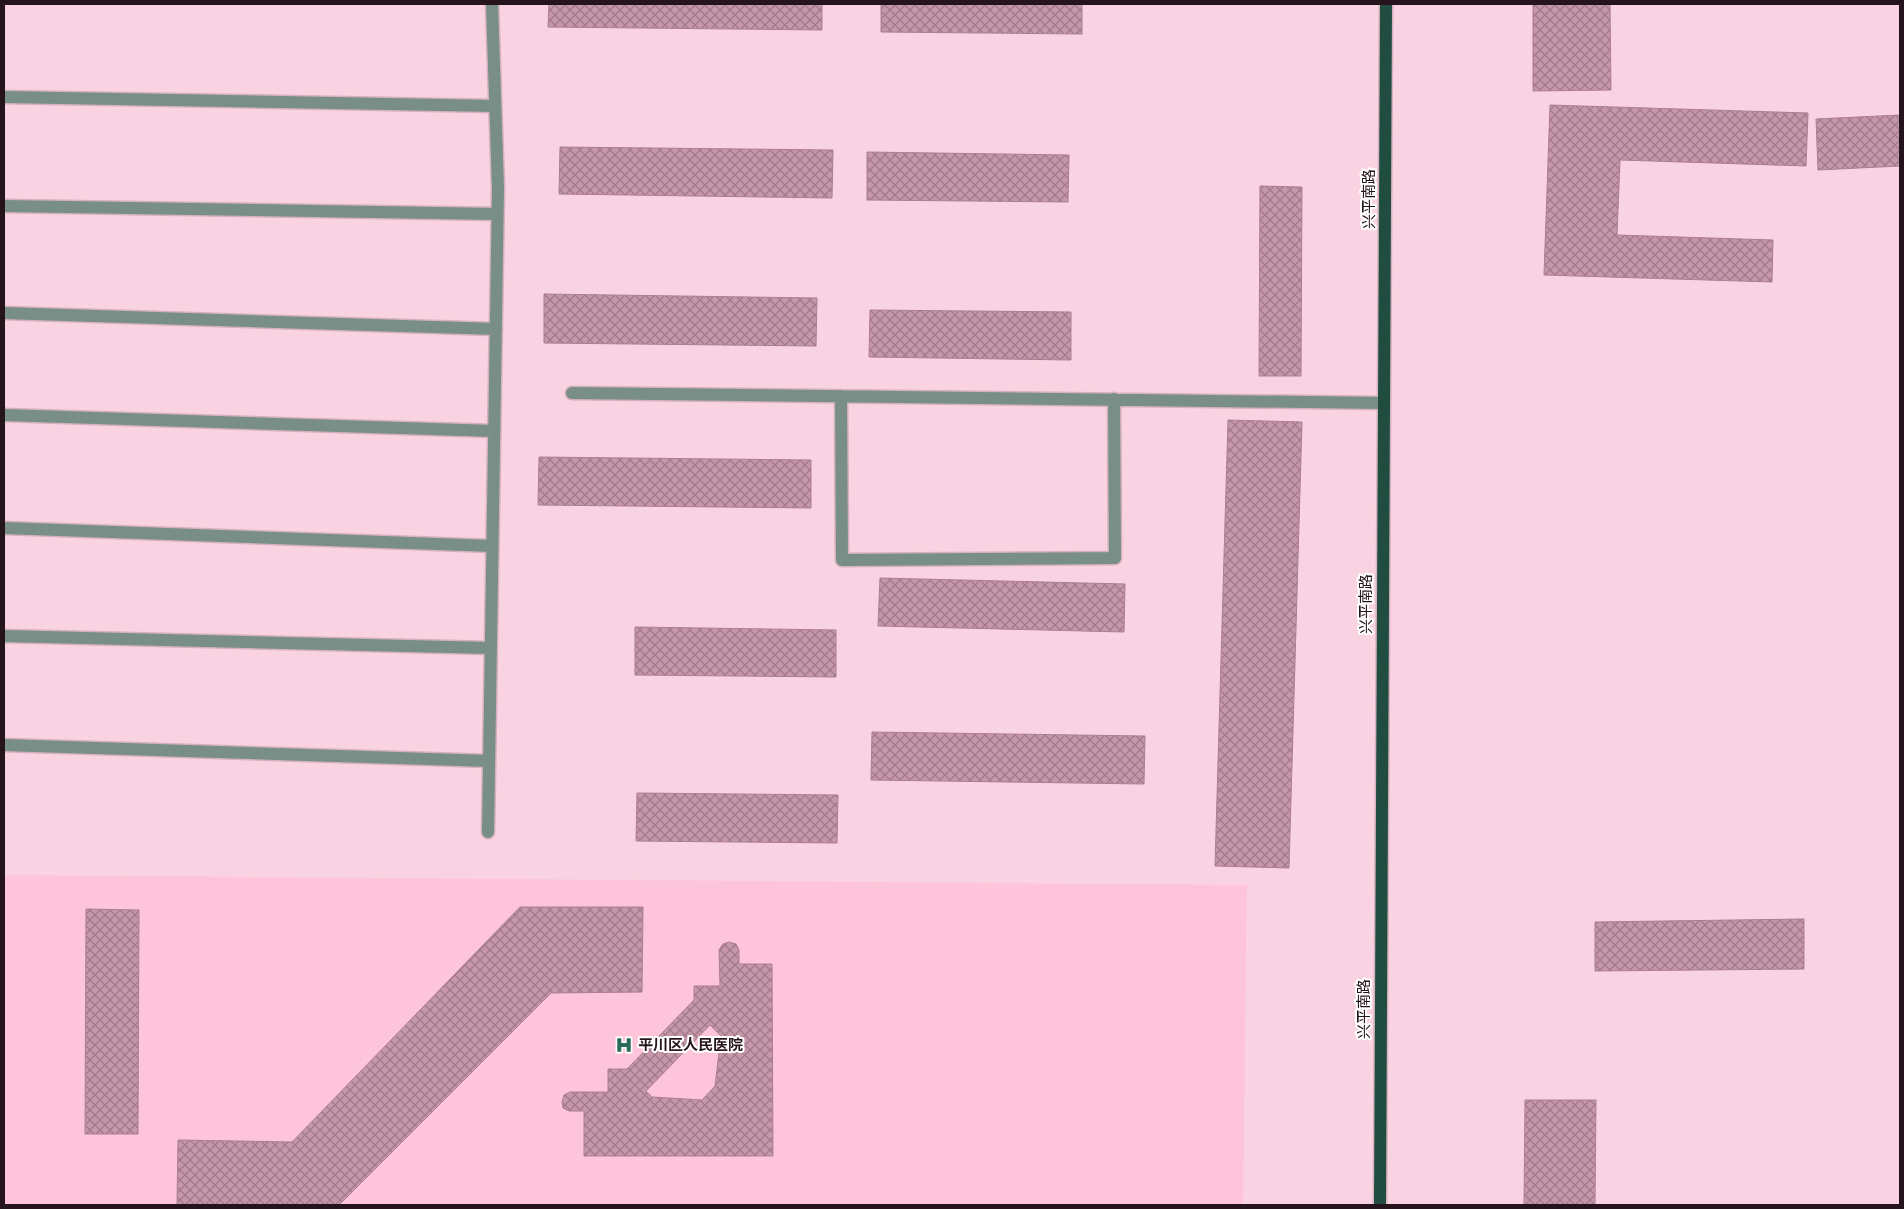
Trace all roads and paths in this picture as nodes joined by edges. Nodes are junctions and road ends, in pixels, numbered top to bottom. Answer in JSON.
{"nodes":[{"id":1,"x":492,"y":4,"type":"edge"},
{"id":2,"x":1386,"y":4,"type":"edge"},
{"id":3,"x":4,"y":97,"type":"edge"},
{"id":4,"x":495,"y":106,"type":"junction"},
{"id":5,"x":4,"y":206,"type":"edge"},
{"id":6,"x":497,"y":214,"type":"junction"},
{"id":7,"x":4,"y":313,"type":"edge"},
{"id":8,"x":496,"y":329,"type":"junction"},
{"id":9,"x":572,"y":393,"type":"dead end"},
{"id":10,"x":841,"y":396,"type":"junction"},
{"id":11,"x":1114,"y":399,"type":"junction"},
{"id":12,"x":1383,"y":402,"type":"junction"},
{"id":13,"x":4,"y":415,"type":"edge"},
{"id":14,"x":494,"y":431,"type":"junction"},
{"id":15,"x":4,"y":528,"type":"edge"},
{"id":16,"x":492,"y":546,"type":"junction"},
{"id":17,"x":4,"y":636,"type":"edge"},
{"id":18,"x":490,"y":648,"type":"junction"},
{"id":19,"x":4,"y":745,"type":"edge"},
{"id":20,"x":489,"y":761,"type":"junction"},
{"id":21,"x":488,"y":832,"type":"dead end"},
{"id":22,"x":1380,"y":1205,"type":"edge"}],
"edges":[{"from":1,"to":4,"type":"street"},
{"from":2,"to":12,"type":"main road","name":"兴平南路"},
{"from":3,"to":4,"type":"street"},
{"from":4,"to":6,"type":"street"},
{"from":5,"to":6,"type":"street"},
{"from":6,"to":8,"type":"street"},
{"from":7,"to":8,"type":"street"},
{"from":8,"to":14,"type":"street"},
{"from":9,"to":10,"type":"street"},
{"from":10,"to":11,"type":"street"},
{"from":10,"to":11,"type":"street"},
{"from":11,"to":12,"type":"street"},
{"from":12,"to":22,"type":"main road","name":"兴平南路"},
{"from":13,"to":14,"type":"street"},
{"from":14,"to":16,"type":"street"},
{"from":15,"to":16,"type":"street"},
{"from":16,"to":18,"type":"street"},
{"from":17,"to":18,"type":"street"},
{"from":18,"to":20,"type":"street"},
{"from":19,"to":20,"type":"street"},
{"from":20,"to":21,"type":"street"}]}
